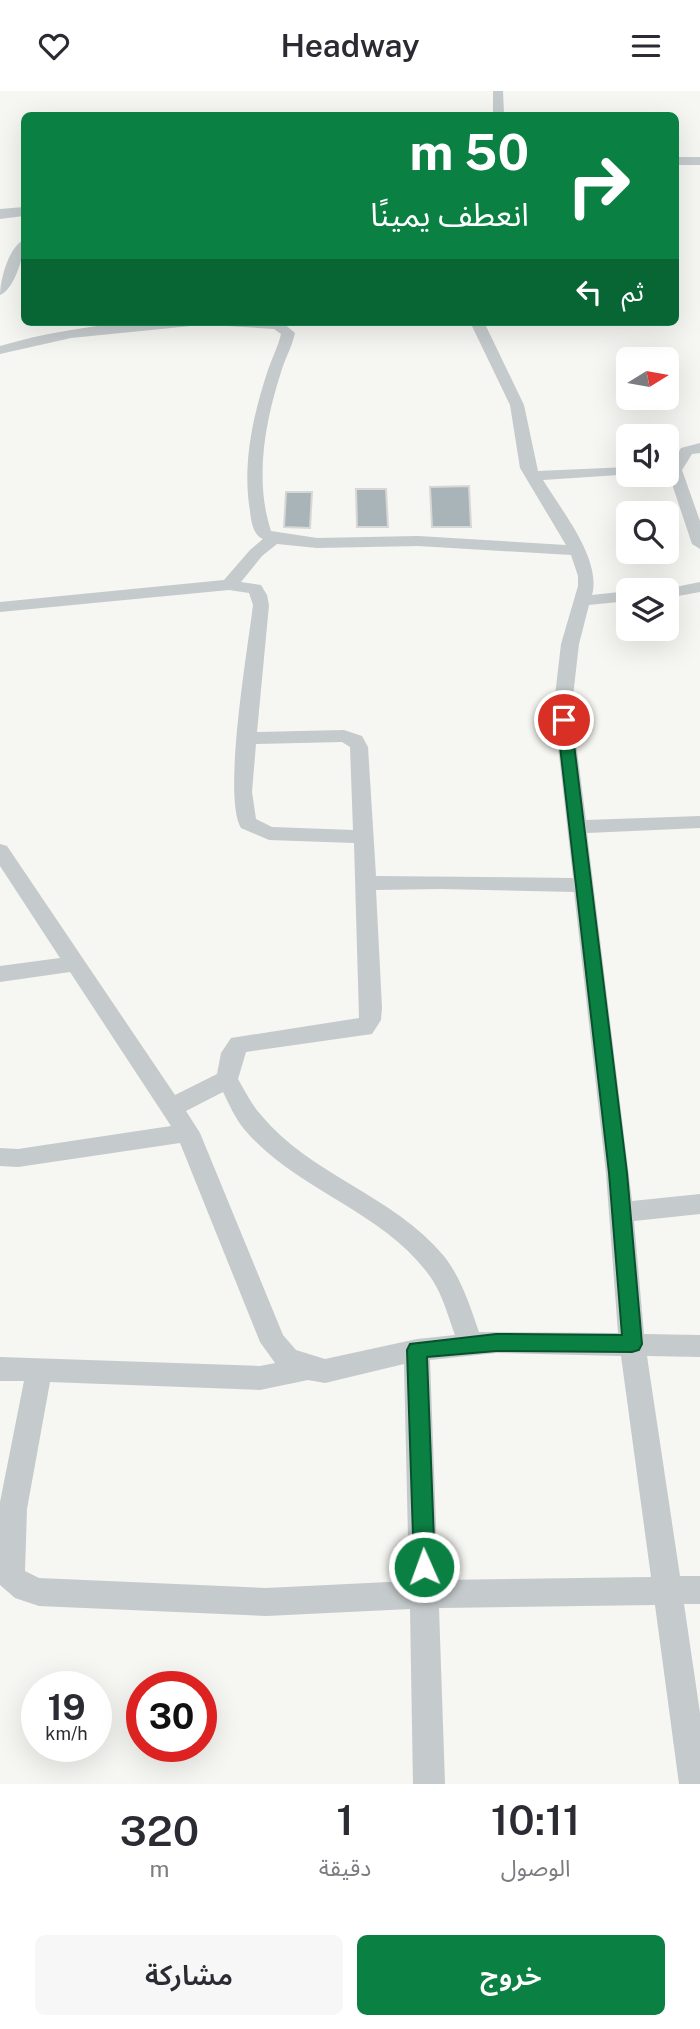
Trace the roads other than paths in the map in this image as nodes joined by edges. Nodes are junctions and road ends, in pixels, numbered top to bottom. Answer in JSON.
{"nodes":[{"id":1,"x":498,"y":91,"type":"edge"},
{"id":2,"x":499,"y":112,"type":"edge"},
{"id":3,"x":700,"y":160,"type":"edge"},
{"id":4,"x":679,"y":161,"type":"edge"},
{"id":5,"x":21,"y":212,"type":"edge"},
{"id":6,"x":0,"y":214,"type":"edge"},
{"id":7,"x":21,"y":250,"type":"edge"},
{"id":8,"x":0,"y":257,"type":"edge"},
{"id":9,"x":17,"y":257,"type":"junction"},
{"id":10,"x":0,"y":291,"type":"edge"},
{"id":11,"x":128,"y":326,"type":"edge"},
{"id":12,"x":279,"y":326,"type":"edge"},
{"id":13,"x":479,"y":326,"type":"edge"},
{"id":14,"x":0,"y":350,"type":"edge"},
{"id":15,"x":700,"y":448,"type":"edge"},
{"id":16,"x":679,"y":459,"type":"edge"},
{"id":17,"x":616,"y":473,"type":"edge"},
{"id":18,"x":533,"y":476,"type":"junction"},
{"id":19,"x":678,"y":487,"type":"edge"},
{"id":20,"x":273,"y":539,"type":"junction"},
{"id":21,"x":700,"y":544,"type":"edge"},
{"id":22,"x":578,"y":551,"type":"junction"},
{"id":23,"x":229,"y":585,"type":"junction"},
{"id":24,"x":700,"y":587,"type":"edge"},
{"id":25,"x":679,"y":591,"type":"edge"},
{"id":26,"x":616,"y":597,"type":"edge"},
{"id":27,"x":581,"y":601,"type":"junction"},
{"id":28,"x":0,"y":607,"type":"edge"},
{"id":29,"x":247,"y":738,"type":"junction"},
{"id":30,"x":700,"y":822,"type":"edge"},
{"id":31,"x":577,"y":827,"type":"junction"},
{"id":32,"x":363,"y":838,"type":"junction"},
{"id":33,"x":0,"y":851,"type":"edge"},
{"id":34,"x":366,"y":883,"type":"junction"},
{"id":35,"x":584,"y":885,"type":"junction"},
{"id":36,"x":75,"y":964,"type":"junction"},
{"id":37,"x":0,"y":974,"type":"edge"},
{"id":38,"x":227,"y":1079,"type":"junction"},
{"id":39,"x":172,"y":1107,"type":"junction"},
{"id":40,"x":188,"y":1133,"type":"junction"},
{"id":41,"x":0,"y":1157,"type":"edge"},
{"id":42,"x":700,"y":1204,"type":"edge"},
{"id":43,"x":621,"y":1212,"type":"junction"},
{"id":44,"x":632,"y":1344,"type":"junction"},
{"id":45,"x":471,"y":1345,"type":"junction"},
{"id":46,"x":700,"y":1346,"type":"edge"},
{"id":47,"x":417,"y":1350,"type":"junction"},
{"id":48,"x":308,"y":1368,"type":"junction"},
{"id":49,"x":0,"y":1369,"type":"edge"},
{"id":50,"x":39,"y":1371,"type":"junction"},
{"id":51,"x":669,"y":1590,"type":"junction"},
{"id":52,"x":700,"y":1590,"type":"edge"},
{"id":53,"x":425,"y":1594,"type":"junction"},
{"id":54,"x":429,"y":1784,"type":"edge"},
{"id":55,"x":695,"y":1784,"type":"edge"}],
"edges":[{"from":1,"to":2,"type":"street"},
{"from":3,"to":4,"type":"street"},
{"from":5,"to":6,"type":"street"},
{"from":7,"to":9,"type":"street"},
{"from":8,"to":9,"type":"street"},
{"from":9,"to":10,"type":"street"},
{"from":11,"to":14,"type":"street"},
{"from":12,"to":20,"type":"street"},
{"from":13,"to":18,"type":"street"},
{"from":15,"to":16,"type":"street"},
{"from":17,"to":18,"type":"street"},
{"from":18,"to":22,"type":"street"},
{"from":19,"to":21,"type":"street"},
{"from":20,"to":22,"type":"street"},
{"from":20,"to":23,"type":"street"},
{"from":22,"to":27,"type":"street"},
{"from":23,"to":28,"type":"street"},
{"from":23,"to":29,"type":"street"},
{"from":24,"to":25,"type":"street"},
{"from":26,"to":27,"type":"street"},
{"from":27,"to":31,"type":"street"},
{"from":29,"to":32,"type":"street"},
{"from":29,"to":32,"type":"street"},
{"from":30,"to":31,"type":"street"},
{"from":31,"to":35,"type":"street"},
{"from":32,"to":34,"type":"street"},
{"from":33,"to":36,"type":"street"},
{"from":34,"to":35,"type":"street"},
{"from":34,"to":38,"type":"street"},
{"from":35,"to":43,"type":"street"},
{"from":36,"to":37,"type":"street"},
{"from":36,"to":39,"type":"street"},
{"from":38,"to":39,"type":"street"},
{"from":38,"to":45,"type":"street"},
{"from":39,"to":40,"type":"street"},
{"from":40,"to":41,"type":"street"},
{"from":40,"to":48,"type":"street"},
{"from":42,"to":43,"type":"street"},
{"from":43,"to":44,"type":"street"},
{"from":44,"to":45,"type":"street"},
{"from":44,"to":46,"type":"street"},
{"from":44,"to":51,"type":"street"},
{"from":45,"to":47,"type":"street"},
{"from":47,"to":48,"type":"street"},
{"from":47,"to":53,"type":"street"},
{"from":48,"to":50,"type":"street"},
{"from":49,"to":50,"type":"street"},
{"from":50,"to":53,"type":"street"},
{"from":51,"to":52,"type":"street"},
{"from":51,"to":53,"type":"street"},
{"from":51,"to":55,"type":"street"},
{"from":53,"to":54,"type":"street"}]}
